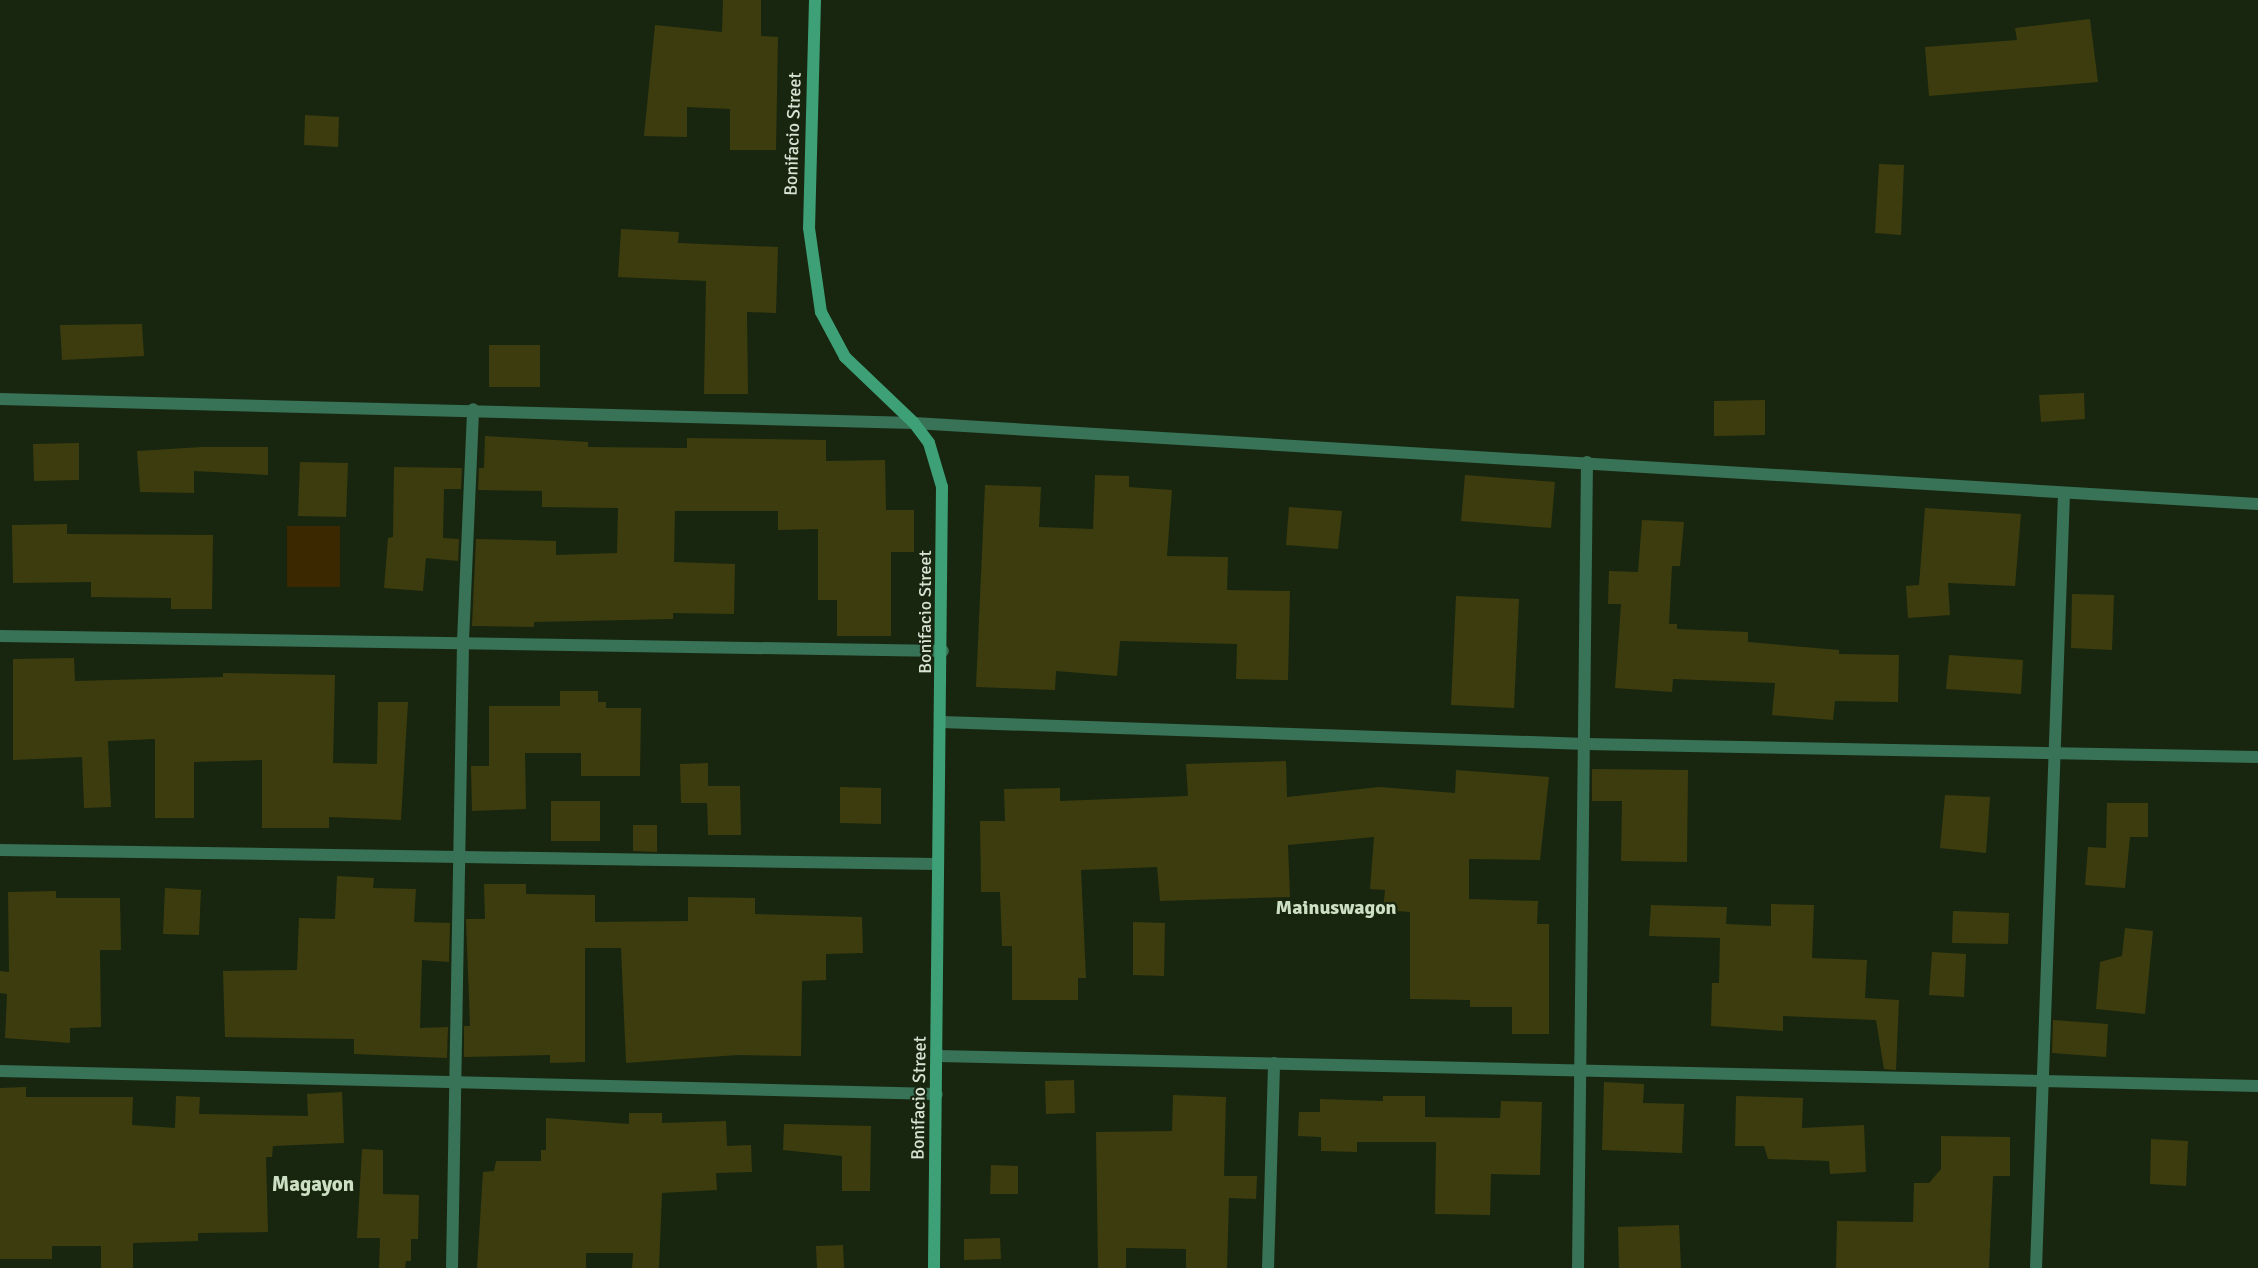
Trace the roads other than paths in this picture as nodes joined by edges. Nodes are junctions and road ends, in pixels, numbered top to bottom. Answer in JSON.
{"nodes":[{"id":1,"x":815,"y":0,"type":"edge"},
{"id":2,"x":0,"y":399,"type":"edge"},
{"id":3,"x":473,"y":409,"type":"junction"},
{"id":4,"x":915,"y":423,"type":"junction"},
{"id":5,"x":1587,"y":462,"type":"junction"},
{"id":6,"x":2064,"y":495,"type":"junction"},
{"id":7,"x":2258,"y":504,"type":"edge"},
{"id":8,"x":0,"y":636,"type":"edge"},
{"id":9,"x":463,"y":641,"type":"junction"},
{"id":10,"x":943,"y":651,"type":"junction"},
{"id":11,"x":941,"y":722,"type":"junction"},
{"id":12,"x":1586,"y":744,"type":"junction"},
{"id":13,"x":2052,"y":752,"type":"junction"},
{"id":14,"x":2258,"y":757,"type":"edge"},
{"id":15,"x":0,"y":850,"type":"edge"},
{"id":16,"x":461,"y":859,"type":"junction"},
{"id":17,"x":937,"y":864,"type":"junction"},
{"id":18,"x":938,"y":1056,"type":"junction"},
{"id":19,"x":1274,"y":1063,"type":"junction"},
{"id":20,"x":1582,"y":1070,"type":"junction"},
{"id":21,"x":0,"y":1071,"type":"edge"},
{"id":22,"x":2040,"y":1081,"type":"junction"},
{"id":23,"x":454,"y":1082,"type":"junction"},
{"id":24,"x":2258,"y":1086,"type":"edge"},
{"id":25,"x":937,"y":1094,"type":"junction"},
{"id":26,"x":452,"y":1268,"type":"edge"},
{"id":27,"x":934,"y":1268,"type":"edge"},
{"id":28,"x":1268,"y":1268,"type":"edge"},
{"id":29,"x":1578,"y":1268,"type":"edge"},
{"id":30,"x":2036,"y":1268,"type":"edge"}],
"edges":[{"from":1,"to":4,"type":"street","name":"Bonifacio Street"},
{"from":2,"to":3,"type":"street"},
{"from":3,"to":4,"type":"street"},
{"from":3,"to":9,"type":"street"},
{"from":4,"to":5,"type":"street"},
{"from":4,"to":10,"type":"street","name":"Bonifacio Street"},
{"from":5,"to":6,"type":"street"},
{"from":5,"to":12,"type":"street"},
{"from":6,"to":7,"type":"street"},
{"from":6,"to":13,"type":"street"},
{"from":8,"to":9,"type":"street"},
{"from":9,"to":10,"type":"street"},
{"from":9,"to":16,"type":"street"},
{"from":10,"to":11,"type":"street","name":"Bonifacio Street"},
{"from":11,"to":12,"type":"street"},
{"from":11,"to":17,"type":"street","name":"Bonifacio Street"},
{"from":12,"to":13,"type":"street"},
{"from":12,"to":20,"type":"street"},
{"from":13,"to":14,"type":"street"},
{"from":13,"to":22,"type":"street"},
{"from":15,"to":16,"type":"street"},
{"from":16,"to":17,"type":"street"},
{"from":16,"to":23,"type":"street"},
{"from":17,"to":18,"type":"street","name":"Bonifacio Street"},
{"from":18,"to":19,"type":"street"},
{"from":18,"to":25,"type":"street","name":"Bonifacio Street"},
{"from":19,"to":20,"type":"street"},
{"from":19,"to":28,"type":"street"},
{"from":20,"to":22,"type":"street"},
{"from":20,"to":29,"type":"street"},
{"from":21,"to":23,"type":"street"},
{"from":22,"to":24,"type":"street"},
{"from":22,"to":30,"type":"street"},
{"from":23,"to":25,"type":"street"},
{"from":23,"to":26,"type":"street"},
{"from":25,"to":27,"type":"street","name":"Bonifacio Street"}]}
